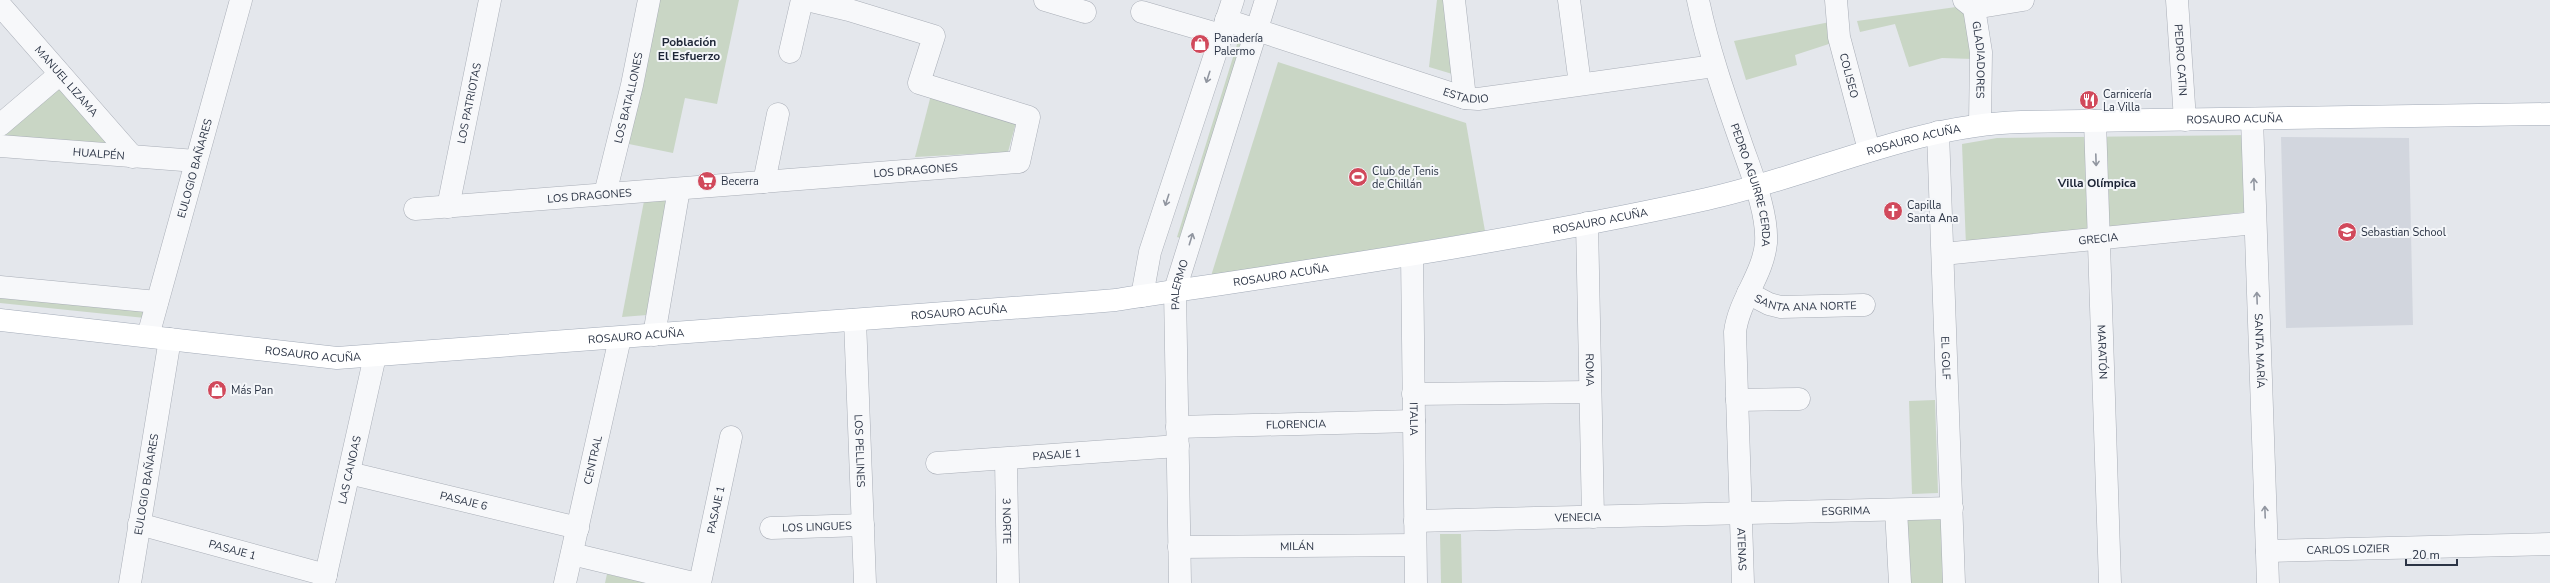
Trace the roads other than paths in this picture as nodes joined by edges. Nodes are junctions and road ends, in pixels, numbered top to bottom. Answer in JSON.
{"nodes":[{"id":1,"x":241,"y":0,"type":"edge"},
{"id":2,"x":490,"y":0,"type":"edge"},
{"id":3,"x":649,"y":0,"type":"edge"},
{"id":4,"x":802,"y":0,"type":"edge"},
{"id":5,"x":807,"y":0,"type":"edge"},
{"id":6,"x":1045,"y":0,"type":"edge"},
{"id":7,"x":1454,"y":0,"type":"edge"},
{"id":8,"x":1569,"y":0,"type":"edge"},
{"id":9,"x":1698,"y":0,"type":"edge"},
{"id":10,"x":1836,"y":0,"type":"edge"},
{"id":11,"x":2023,"y":0,"type":"edge"},
{"id":12,"x":2178,"y":0,"type":"edge"},
{"id":13,"x":1263,"y":1,"type":"edge"},
{"id":14,"x":1969,"y":4,"type":"edge"},
{"id":15,"x":0,"y":6,"type":"edge"},
{"id":16,"x":1085,"y":12,"type":"dead end"},
{"id":17,"x":1142,"y":12,"type":"dead end"},
{"id":18,"x":1227,"y":18,"type":"edge"},
{"id":19,"x":1256,"y":30,"type":"junction"},
{"id":20,"x":790,"y":52,"type":"dead end"},
{"id":21,"x":1714,"y":66,"type":"junction"},
{"id":22,"x":60,"y":74,"type":"junction"},
{"id":23,"x":1580,"y":84,"type":"junction"},
{"id":24,"x":1465,"y":98,"type":"junction"},
{"id":25,"x":778,"y":114,"type":"dead end"},
{"id":26,"x":2550,"y":114,"type":"edge"},
{"id":27,"x":2252,"y":119,"type":"junction"},
{"id":28,"x":2185,"y":120,"type":"junction"},
{"id":29,"x":2095,"y":121,"type":"junction"},
{"id":30,"x":1980,"y":124,"type":"junction"},
{"id":31,"x":0,"y":125,"type":"edge"},
{"id":32,"x":1938,"y":132,"type":"junction"},
{"id":33,"x":0,"y":146,"type":"edge"},
{"id":34,"x":1870,"y":150,"type":"junction"},
{"id":35,"x":133,"y":157,"type":"junction"},
{"id":36,"x":196,"y":161,"type":"junction"},
{"id":37,"x":764,"y":182,"type":"junction"},
{"id":38,"x":1756,"y":188,"type":"junction"},
{"id":39,"x":678,"y":189,"type":"junction"},
{"id":40,"x":605,"y":194,"type":"junction"},
{"id":41,"x":448,"y":207,"type":"junction"},
{"id":42,"x":415,"y":209,"type":"dead end"},
{"id":43,"x":1587,"y":223,"type":"junction"},
{"id":44,"x":2255,"y":223,"type":"junction"},
{"id":45,"x":2099,"y":239,"type":"junction"},
{"id":46,"x":1943,"y":254,"type":"junction"},
{"id":47,"x":1412,"y":255,"type":"junction"},
{"id":48,"x":0,"y":287,"type":"edge"},
{"id":49,"x":1175,"y":290,"type":"junction"},
{"id":50,"x":1748,"y":292,"type":"junction"},
{"id":51,"x":1142,"y":296,"type":"junction"},
{"id":52,"x":157,"y":302,"type":"junction"},
{"id":53,"x":1864,"y":305,"type":"dead end"},
{"id":54,"x":0,"y":320,"type":"edge"},
{"id":55,"x":855,"y":320,"type":"junction"},
{"id":56,"x":654,"y":335,"type":"junction"},
{"id":57,"x":148,"y":336,"type":"junction"},
{"id":58,"x":620,"y":338,"type":"junction"},
{"id":59,"x":170,"y":339,"type":"junction"},
{"id":60,"x":375,"y":356,"type":"junction"},
{"id":61,"x":1590,"y":392,"type":"junction"},
{"id":62,"x":1413,"y":394,"type":"junction"},
{"id":63,"x":1800,"y":399,"type":"dead end"},
{"id":64,"x":1737,"y":400,"type":"junction"},
{"id":65,"x":1414,"y":421,"type":"junction"},
{"id":66,"x":730,"y":436,"type":"dead end"},
{"id":67,"x":1178,"y":436,"type":"junction"},
{"id":68,"x":1006,"y":459,"type":"junction"},
{"id":69,"x":937,"y":463,"type":"dead end"},
{"id":70,"x":349,"y":473,"type":"junction"},
{"id":71,"x":1952,"y":508,"type":"junction"},
{"id":72,"x":1896,"y":510,"type":"junction"},
{"id":73,"x":1741,"y":515,"type":"junction"},
{"id":74,"x":1593,"y":517,"type":"junction"},
{"id":75,"x":1415,"y":521,"type":"junction"},
{"id":76,"x":140,"y":524,"type":"junction"},
{"id":77,"x":862,"y":525,"type":"junction"},
{"id":78,"x":578,"y":528,"type":"junction"},
{"id":79,"x":771,"y":528,"type":"dead end"},
{"id":80,"x":2550,"y":544,"type":"edge"},
{"id":81,"x":1416,"y":545,"type":"junction"},
{"id":82,"x":1179,"y":547,"type":"junction"},
{"id":83,"x":2267,"y":551,"type":"junction"},
{"id":84,"x":572,"y":554,"type":"junction"},
{"id":85,"x":325,"y":579,"type":"edge"},
{"id":86,"x":130,"y":583,"type":"edge"},
{"id":87,"x":565,"y":583,"type":"edge"},
{"id":88,"x":693,"y":583,"type":"edge"},
{"id":89,"x":700,"y":583,"type":"edge"},
{"id":90,"x":865,"y":583,"type":"edge"},
{"id":91,"x":1008,"y":583,"type":"edge"},
{"id":92,"x":1180,"y":583,"type":"edge"},
{"id":93,"x":1416,"y":583,"type":"edge"},
{"id":94,"x":1743,"y":583,"type":"edge"},
{"id":95,"x":1900,"y":583,"type":"edge"},
{"id":96,"x":1954,"y":583,"type":"edge"},
{"id":97,"x":2110,"y":583,"type":"edge"},
{"id":98,"x":2268,"y":583,"type":"edge"}],
"edges":[{"from":1,"to":36,"type":"street","name":"EULOGIO BAÑARES"},
{"from":2,"to":41,"type":"street","name":"LOS PATRIOTAS"},
{"from":3,"to":40,"type":"street","name":"LOS BATALLONES"},
{"from":4,"to":20,"type":"street"},
{"from":5,"to":37,"type":"street","name":"LOS DRAGONES"},
{"from":6,"to":16,"type":"street"},
{"from":7,"to":24,"type":"street"},
{"from":8,"to":23,"type":"street"},
{"from":9,"to":21,"type":"street","name":"PEDRO AGUIRRE CERDA"},
{"from":10,"to":34,"type":"street","name":"COLISEO"},
{"from":11,"to":14,"type":"street"},
{"from":12,"to":28,"type":"street","name":"PEDRO CATIN"},
{"from":13,"to":19,"type":"street","name":"PALERMO"},
{"from":14,"to":30,"type":"street","name":"GLADIADORES"},
{"from":15,"to":22,"type":"street","name":"MANUEL LIZAMA"},
{"from":17,"to":18,"type":"street"},
{"from":18,"to":19,"type":"street","name":"ESTADIO"},
{"from":18,"to":51,"type":"street","one_way":true},
{"from":19,"to":24,"type":"street","name":"ESTADIO"},
{"from":49,"to":19,"type":"street","name":"PALERMO","one_way":true},
{"from":21,"to":23,"type":"street","name":"ESTADIO"},
{"from":21,"to":38,"type":"street","name":"PEDRO AGUIRRE CERDA"},
{"from":22,"to":31,"type":"street"},
{"from":22,"to":35,"type":"street","name":"MANUEL LIZAMA"},
{"from":23,"to":24,"type":"street","name":"ESTADIO"},
{"from":25,"to":37,"type":"street"},
{"from":26,"to":27,"type":"main road","name":"ROSAURO ACUÑA"},
{"from":27,"to":28,"type":"main road","name":"ROSAURO ACUÑA"},
{"from":44,"to":27,"type":"street","name":"SANTA MARÍA","one_way":true},
{"from":28,"to":29,"type":"main road","name":"ROSAURO ACUÑA"},
{"from":29,"to":30,"type":"main road","name":"ROSAURO ACUÑA"},
{"from":29,"to":45,"type":"street","name":"MARATÓN","one_way":true},
{"from":30,"to":32,"type":"main road","name":"ROSAURO ACUÑA"},
{"from":32,"to":34,"type":"main road","name":"ROSAURO ACUÑA"},
{"from":32,"to":46,"type":"street","name":"EL GOLF"},
{"from":33,"to":35,"type":"street","name":"HUALPÉN"},
{"from":34,"to":38,"type":"main road","name":"ROSAURO ACUÑA"},
{"from":35,"to":36,"type":"street","name":"HUALPÉN"},
{"from":36,"to":52,"type":"street","name":"EULOGIO BAÑARES"},
{"from":37,"to":39,"type":"street","name":"LOS DRAGONES"},
{"from":38,"to":43,"type":"main road","name":"ROSAURO ACUÑA"},
{"from":38,"to":50,"type":"street","name":"PEDRO AGUIRRE CERDA"},
{"from":39,"to":40,"type":"street","name":"LOS DRAGONES"},
{"from":39,"to":56,"type":"street"},
{"from":40,"to":41,"type":"street","name":"LOS DRAGONES"},
{"from":41,"to":42,"type":"street","name":"LOS DRAGONES"},
{"from":43,"to":47,"type":"main road","name":"ROSAURO ACUÑA"},
{"from":43,"to":61,"type":"street","name":"ROMA"},
{"from":44,"to":45,"type":"street","name":"GRECIA"},
{"from":83,"to":44,"type":"street","name":"SANTA MARÍA","one_way":true},
{"from":45,"to":46,"type":"street","name":"GRECIA"},
{"from":45,"to":97,"type":"street","name":"MARATÓN"},
{"from":46,"to":71,"type":"street","name":"EL GOLF"},
{"from":47,"to":49,"type":"main road","name":"ROSAURO ACUÑA"},
{"from":47,"to":62,"type":"street","name":"ITALIA"},
{"from":48,"to":52,"type":"street"},
{"from":49,"to":51,"type":"main road","name":"ROSAURO ACUÑA"},
{"from":49,"to":67,"type":"street","name":"PALERMO"},
{"from":50,"to":53,"type":"street","name":"SANTA ANA NORTE"},
{"from":50,"to":64,"type":"street","name":"PEDRO AGUIRRE CERDA"},
{"from":51,"to":55,"type":"main road","name":"ROSAURO ACUÑA"},
{"from":52,"to":57,"type":"street","name":"EULOGIO BAÑARES"},
{"from":54,"to":57,"type":"main road","name":"ROSAURO ACUÑA"},
{"from":55,"to":56,"type":"main road","name":"ROSAURO ACUÑA"},
{"from":55,"to":77,"type":"street","name":"LOS PELLINES"},
{"from":56,"to":58,"type":"main road","name":"ROSAURO ACUÑA"},
{"from":57,"to":59,"type":"main road","name":"ROSAURO ACUÑA"},
{"from":58,"to":60,"type":"main road","name":"ROSAURO ACUÑA"},
{"from":58,"to":78,"type":"street","name":"CENTRAL"},
{"from":59,"to":60,"type":"main road","name":"ROSAURO ACUÑA"},
{"from":59,"to":76,"type":"street","name":"EULOGIO BAÑARES"},
{"from":60,"to":70,"type":"street","name":"LAS CANOAS"},
{"from":61,"to":62,"type":"street"},
{"from":61,"to":74,"type":"street","name":"ROMA"},
{"from":62,"to":65,"type":"street","name":"ITALIA"},
{"from":63,"to":64,"type":"street"},
{"from":64,"to":73,"type":"street","name":"PEDRO AGUIRRE CERDA"},
{"from":65,"to":67,"type":"street","name":"FLORENCIA"},
{"from":65,"to":75,"type":"street","name":"ITALIA"},
{"from":66,"to":89,"type":"street","name":"PASAJE 1"},
{"from":67,"to":68,"type":"street","name":"PASAJE 1"},
{"from":67,"to":82,"type":"street","name":"PALERMO"},
{"from":68,"to":69,"type":"street","name":"PASAJE 1"},
{"from":68,"to":91,"type":"street","name":"3 NORTE"},
{"from":70,"to":78,"type":"street","name":"PASAJE 6"},
{"from":70,"to":85,"type":"street","name":"LAS CANOAS"},
{"from":71,"to":72,"type":"street","name":"ESGRIMA"},
{"from":71,"to":96,"type":"street","name":"EL GOLF"},
{"from":72,"to":73,"type":"street","name":"ESGRIMA"},
{"from":72,"to":95,"type":"street"},
{"from":73,"to":74,"type":"street","name":"VENECIA"},
{"from":73,"to":94,"type":"street","name":"ATENAS"},
{"from":74,"to":75,"type":"street","name":"VENECIA"},
{"from":75,"to":81,"type":"street","name":"ITALIA"},
{"from":76,"to":85,"type":"street","name":"PASAJE 1"},
{"from":76,"to":86,"type":"street","name":"EULOGIO BAÑARES"},
{"from":77,"to":79,"type":"street","name":"LOS LINGUES"},
{"from":77,"to":90,"type":"street","name":"LOS PELLINES"},
{"from":78,"to":84,"type":"street","name":"CENTRAL"},
{"from":80,"to":83,"type":"street","name":"CARLOS LOZIER"},
{"from":81,"to":82,"type":"street","name":"MILÁN"},
{"from":81,"to":93,"type":"street","name":"ITALIA"},
{"from":82,"to":92,"type":"street","name":"PALERMO"},
{"from":83,"to":98,"type":"street","name":"SANTA MARÍA"},
{"from":84,"to":87,"type":"street","name":"CENTRAL"},
{"from":84,"to":88,"type":"street"}]}
